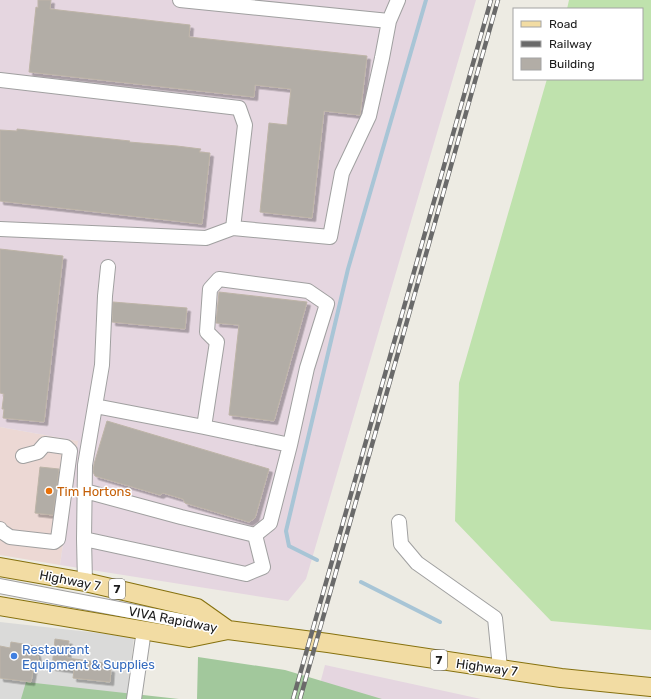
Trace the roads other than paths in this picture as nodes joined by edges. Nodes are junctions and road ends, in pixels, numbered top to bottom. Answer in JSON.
{"nodes":[{"id":1,"x":180,"y":0,"type":"edge"},
{"id":2,"x":398,"y":0,"type":"edge"},
{"id":3,"x":389,"y":22,"type":"junction"},
{"id":4,"x":0,"y":80,"type":"edge"},
{"id":5,"x":233,"y":228,"type":"junction"},
{"id":6,"x":0,"y":229,"type":"edge"},
{"id":7,"x":108,"y":268,"type":"dead end"},
{"id":8,"x":95,"y":406,"type":"junction"},
{"id":9,"x":204,"y":426,"type":"junction"},
{"id":10,"x":290,"y":445,"type":"junction"},
{"id":11,"x":22,"y":456,"type":"dead end"},
{"id":12,"x":85,"y":491,"type":"junction"},
{"id":13,"x":399,"y":522,"type":"dead end"},
{"id":14,"x":0,"y":524,"type":"edge"},
{"id":15,"x":0,"y":529,"type":"edge"},
{"id":16,"x":60,"y":531,"type":"junction"},
{"id":17,"x":255,"y":535,"type":"junction"},
{"id":18,"x":84,"y":539,"type":"junction"},
{"id":19,"x":0,"y":567,"type":"edge"},
{"id":20,"x":85,"y":582,"type":"junction"},
{"id":21,"x":0,"y":586,"type":"edge"},
{"id":22,"x":0,"y":606,"type":"edge"},
{"id":23,"x":144,"y":630,"type":"junction"},
{"id":24,"x":228,"y":630,"type":"junction"},
{"id":25,"x":500,"y":668,"type":"junction"},
{"id":26,"x":651,"y":687,"type":"edge"},
{"id":27,"x":134,"y":699,"type":"edge"}],
"edges":[{"from":1,"to":3,"type":"lane"},
{"from":2,"to":3,"type":"lane"},
{"from":3,"to":5,"type":"lane"},
{"from":4,"to":5,"type":"lane"},
{"from":5,"to":6,"type":"lane"},
{"from":7,"to":8,"type":"lane"},
{"from":8,"to":9,"type":"lane"},
{"from":8,"to":12,"type":"lane"},
{"from":9,"to":10,"type":"lane"},
{"from":9,"to":10,"type":"lane"},
{"from":10,"to":17,"type":"lane"},
{"from":11,"to":16,"type":"lane"},
{"from":12,"to":17,"type":"lane"},
{"from":12,"to":18,"type":"lane"},
{"from":13,"to":25,"type":"lane"},
{"from":14,"to":16,"type":"lane"},
{"from":15,"to":16,"type":"lane"},
{"from":17,"to":18,"type":"lane"},
{"from":18,"to":20,"type":"lane"},
{"from":19,"to":20,"type":"main road","name":"Highway 7","number":"7"},
{"from":20,"to":24,"type":"main road","name":"Highway 7","number":"7"},
{"from":21,"to":24,"type":"lane","name":"VIVA Rapidway"},
{"from":22,"to":23,"type":"main road","name":"Highway 7","number":"7"},
{"from":23,"to":24,"type":"main road","name":"Highway 7","number":"7"},
{"from":23,"to":27,"type":"lane"},
{"from":24,"to":25,"type":"main road","name":"Highway 7","number":"7"},
{"from":25,"to":26,"type":"main road","name":"Highway 7","number":"7"}]}
